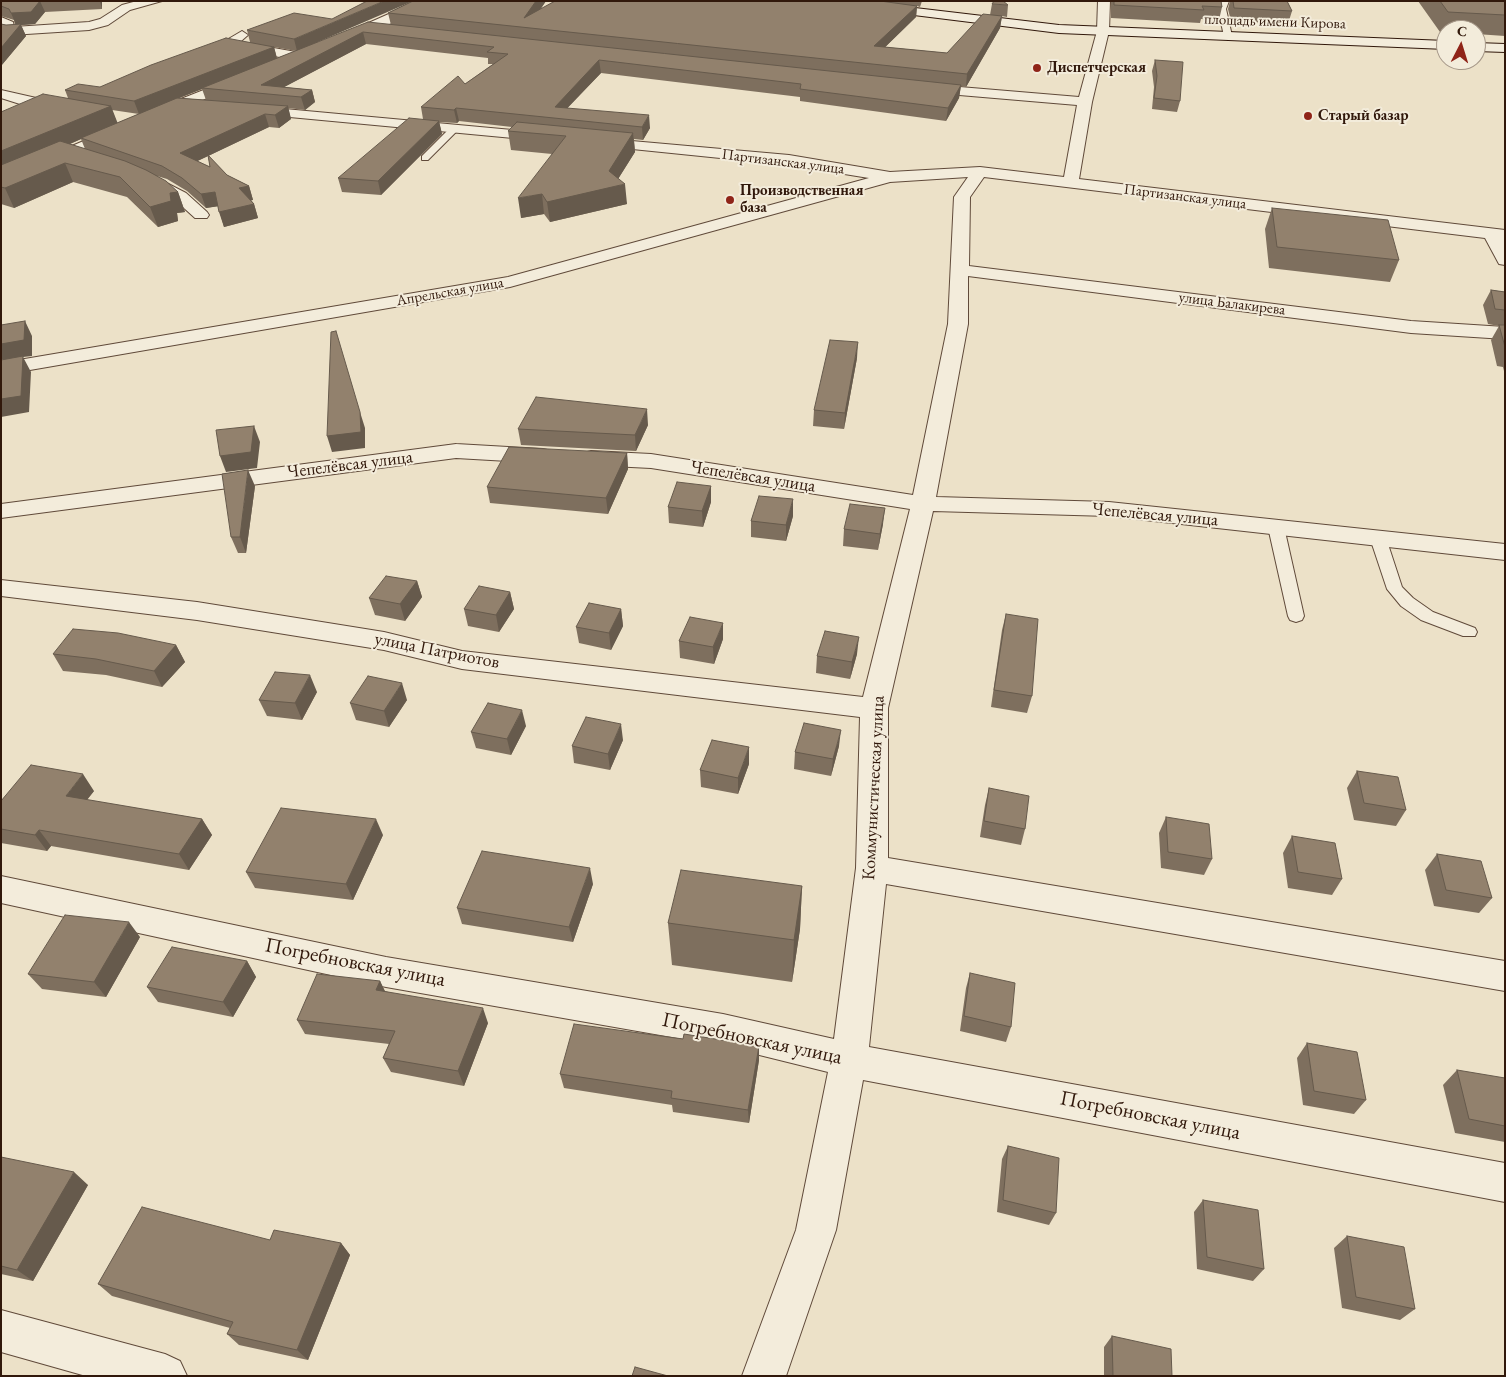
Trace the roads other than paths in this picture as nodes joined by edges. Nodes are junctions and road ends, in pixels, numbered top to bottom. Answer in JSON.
{"nodes":[{"id":1,"x":156,"y":1,"type":"edge"},
{"id":2,"x":428,"y":1,"type":"edge"},
{"id":3,"x":825,"y":1,"type":"edge"},
{"id":4,"x":1104,"y":1,"type":"edge"},
{"id":5,"x":1225,"y":1,"type":"edge"},
{"id":6,"x":868,"y":4,"type":"edge"},
{"id":7,"x":1,"y":21,"type":"edge"},
{"id":8,"x":366,"y":28,"type":"junction"},
{"id":9,"x":395,"y":31,"type":"edge"},
{"id":10,"x":1103,"y":31,"type":"junction"},
{"id":11,"x":242,"y":35,"type":"dead end"},
{"id":12,"x":1228,"y":36,"type":"junction"},
{"id":13,"x":331,"y":42,"type":"edge"},
{"id":14,"x":1436,"y":46,"type":"edge"},
{"id":15,"x":1486,"y":47,"type":"edge"},
{"id":16,"x":1505,"y":48,"type":"edge"},
{"id":17,"x":269,"y":68,"type":"edge"},
{"id":18,"x":251,"y":75,"type":"edge"},
{"id":19,"x":911,"y":87,"type":"edge"},
{"id":20,"x":1,"y":94,"type":"edge"},
{"id":21,"x":1085,"y":102,"type":"junction"},
{"id":22,"x":178,"y":105,"type":"junction"},
{"id":23,"x":207,"y":107,"type":"edge"},
{"id":24,"x":73,"y":109,"type":"edge"},
{"id":25,"x":236,"y":109,"type":"edge"},
{"id":26,"x":112,"y":116,"type":"edge"},
{"id":27,"x":148,"y":118,"type":"edge"},
{"id":28,"x":455,"y":128,"type":"junction"},
{"id":29,"x":560,"y":138,"type":"edge"},
{"id":30,"x":579,"y":140,"type":"edge"},
{"id":31,"x":67,"y":153,"type":"junction"},
{"id":32,"x":425,"y":158,"type":"dead end"},
{"id":33,"x":94,"y":161,"type":"edge"},
{"id":34,"x":130,"y":172,"type":"edge"},
{"id":35,"x":980,"y":172,"type":"junction"},
{"id":36,"x":890,"y":177,"type":"junction"},
{"id":37,"x":1,"y":182,"type":"edge"},
{"id":38,"x":1071,"y":183,"type":"junction"},
{"id":39,"x":201,"y":215,"type":"dead end"},
{"id":40,"x":1498,"y":234,"type":"edge"},
{"id":41,"x":1505,"y":260,"type":"edge"},
{"id":42,"x":960,"y":270,"type":"junction"},
{"id":43,"x":1505,"y":334,"type":"edge"},
{"id":44,"x":1,"y":369,"type":"edge"},
{"id":45,"x":923,"y":504,"type":"junction"},
{"id":46,"x":1,"y":511,"type":"edge"},
{"id":47,"x":1276,"y":527,"type":"junction"},
{"id":48,"x":1378,"y":538,"type":"junction"},
{"id":49,"x":1505,"y":552,"type":"edge"},
{"id":50,"x":1,"y":588,"type":"edge"},
{"id":51,"x":1296,"y":616,"type":"dead end"},
{"id":52,"x":1469,"y":632,"type":"dead end"},
{"id":53,"x":874,"y":708,"type":"junction"},
{"id":54,"x":872,"y":868,"type":"junction"},
{"id":55,"x":1,"y":889,"type":"edge"},
{"id":56,"x":1505,"y":976,"type":"edge"},
{"id":57,"x":849,"y":1060,"type":"junction"},
{"id":58,"x":1505,"y":1183,"type":"edge"},
{"id":59,"x":1,"y":1331,"type":"edge"},
{"id":60,"x":165,"y":1376,"type":"edge"},
{"id":61,"x":764,"y":1376,"type":"edge"}],
"edges":[{"from":1,"to":7,"type":"street"},
{"from":2,"to":8,"type":"street"},
{"from":3,"to":6,"type":"street","name":"площадь имени Кирова"},
{"from":4,"to":10,"type":"street"},
{"from":5,"to":12,"type":"lane"},
{"from":6,"to":10,"type":"street","name":"площадь имени Кирова"},
{"from":8,"to":9,"type":"street"},
{"from":8,"to":13,"type":"street"},
{"from":10,"to":12,"type":"street","name":"площадь имени Кирова"},
{"from":10,"to":21,"type":"street"},
{"from":11,"to":17,"type":"street"},
{"from":12,"to":14,"type":"street","name":"площадь имени Кирова"},
{"from":15,"to":16,"type":"street"},
{"from":18,"to":22,"type":"street"},
{"from":19,"to":21,"type":"street"},
{"from":20,"to":24,"type":"street"},
{"from":21,"to":38,"type":"street"},
{"from":22,"to":23,"type":"street"},
{"from":22,"to":27,"type":"street"},
{"from":25,"to":28,"type":"street"},
{"from":26,"to":31,"type":"street"},
{"from":28,"to":29,"type":"street"},
{"from":28,"to":32,"type":"lane"},
{"from":30,"to":36,"type":"street","name":"Партизанская улица"},
{"from":31,"to":33,"type":"street"},
{"from":31,"to":37,"type":"street"},
{"from":34,"to":39,"type":"street"},
{"from":35,"to":36,"type":"street","name":"Партизанская улица"},
{"from":35,"to":38,"type":"street","name":"Партизанская улица"},
{"from":35,"to":42,"type":"street","name":"Коммунистическая улица"},
{"from":36,"to":44,"type":"street","name":"Апрельская улица"},
{"from":38,"to":40,"type":"street","name":"Партизанская улица"},
{"from":40,"to":41,"type":"street"},
{"from":42,"to":43,"type":"street","name":"улица Балакирева"},
{"from":42,"to":45,"type":"street","name":"Коммунистическая улица"},
{"from":45,"to":46,"type":"street","name":"Чепелёвсая улица"},
{"from":45,"to":47,"type":"street","name":"Чепелёвсая улица"},
{"from":45,"to":53,"type":"street","name":"Коммунистическая улица"},
{"from":47,"to":48,"type":"street","name":"Чепелёвсая улица"},
{"from":47,"to":51,"type":"lane"},
{"from":48,"to":49,"type":"street","name":"Чепелёвсая улица"},
{"from":48,"to":52,"type":"lane"},
{"from":50,"to":53,"type":"street","name":"улица Патриотов"},
{"from":53,"to":54,"type":"street","name":"Коммунистическая улица"},
{"from":54,"to":56,"type":"street"},
{"from":54,"to":57,"type":"street","name":"Коммунистическая улица"},
{"from":55,"to":57,"type":"street","name":"Погребновская улица"},
{"from":57,"to":58,"type":"street","name":"Погребновская улица"},
{"from":57,"to":61,"type":"street","name":"Коммунистическая улица"},
{"from":59,"to":60,"type":"street"}]}
